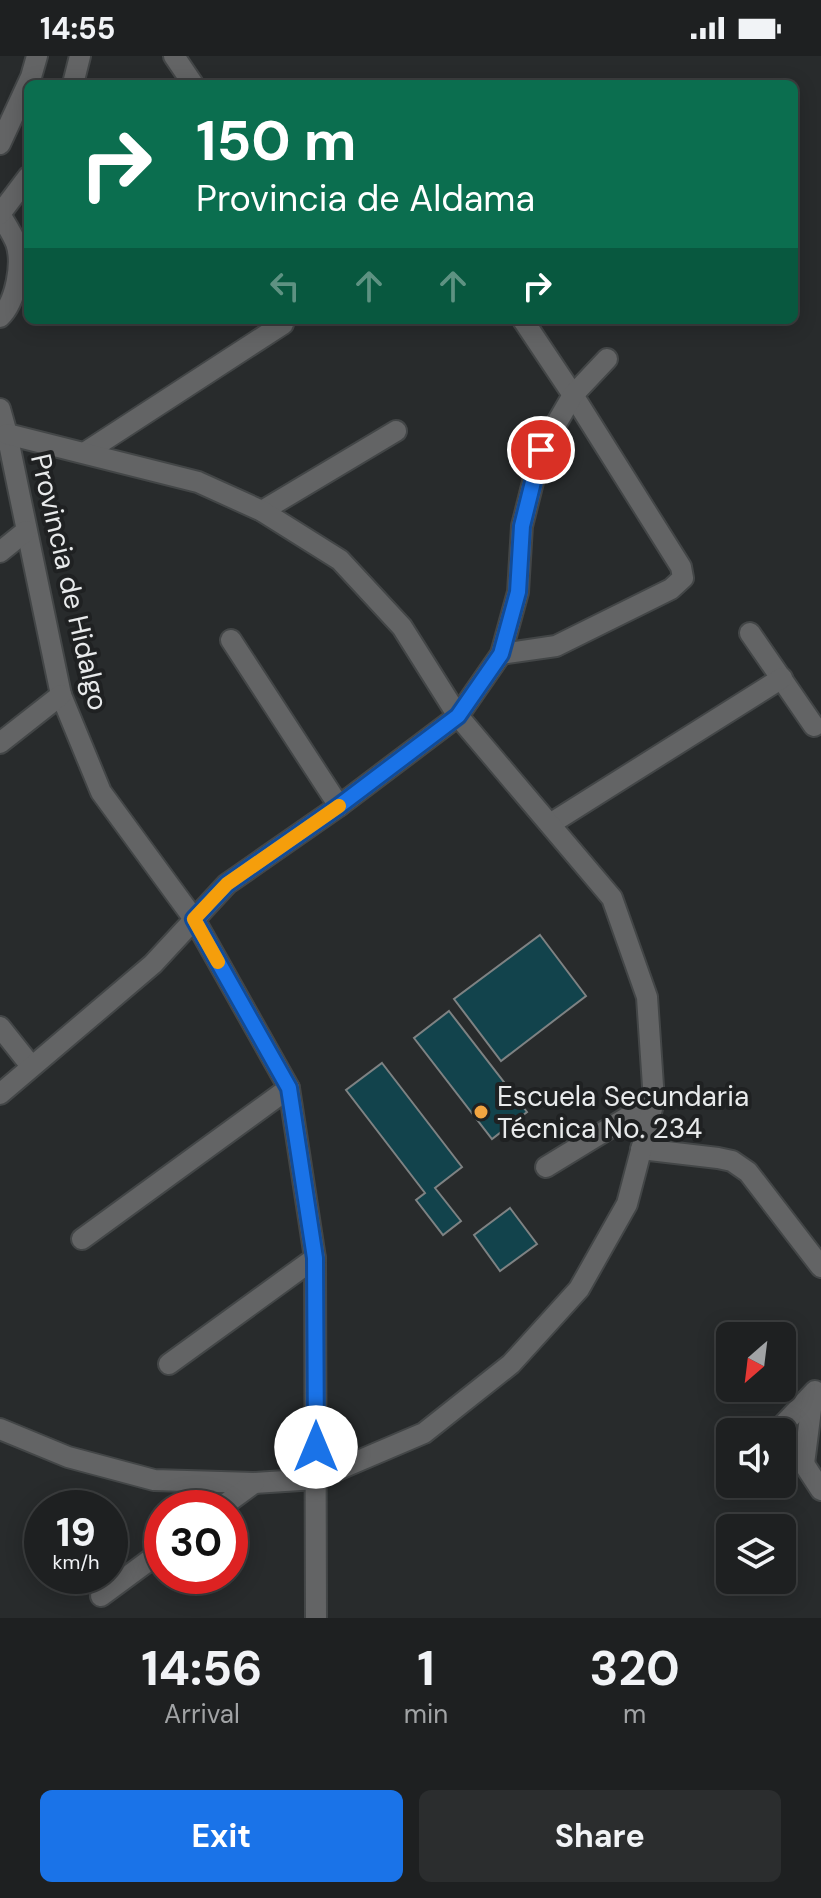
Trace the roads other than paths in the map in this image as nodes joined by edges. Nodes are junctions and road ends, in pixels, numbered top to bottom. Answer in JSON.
{"nodes":[{"id":1,"x":37,"y":56,"type":"edge"},
{"id":2,"x":80,"y":56,"type":"edge"},
{"id":3,"x":174,"y":56,"type":"edge"},
{"id":4,"x":30,"y":80,"type":"edge"},
{"id":5,"x":74,"y":80,"type":"edge"},
{"id":6,"x":190,"y":80,"type":"edge"},
{"id":7,"x":24,"y":92,"type":"edge"},
{"id":8,"x":0,"y":144,"type":"edge"},
{"id":9,"x":24,"y":182,"type":"edge"},
{"id":10,"x":0,"y":214,"type":"edge"},
{"id":11,"x":24,"y":309,"type":"edge"},
{"id":12,"x":3,"y":314,"type":"edge"},
{"id":13,"x":283,"y":324,"type":"dead end"},
{"id":14,"x":526,"y":324,"type":"edge"},
{"id":15,"x":607,"y":359,"type":"dead end"},
{"id":16,"x":573,"y":395,"type":"junction"},
{"id":17,"x":0,"y":409,"type":"edge"},
{"id":18,"x":396,"y":431,"type":"dead end"},
{"id":19,"x":7,"y":434,"type":"junction"},
{"id":20,"x":86,"y":452,"type":"junction"},
{"id":21,"x":262,"y":511,"type":"junction"},
{"id":22,"x":26,"y":531,"type":"junction"},
{"id":23,"x":0,"y":552,"type":"edge"},
{"id":24,"x":750,"y":633,"type":"dead end"},
{"id":25,"x":231,"y":640,"type":"dead end"},
{"id":26,"x":501,"y":654,"type":"junction"},
{"id":27,"x":782,"y":678,"type":"junction"},
{"id":28,"x":61,"y":695,"type":"junction"},
{"id":29,"x":458,"y":716,"type":"junction"},
{"id":30,"x":814,"y":726,"type":"dead end"},
{"id":31,"x":0,"y":743,"type":"edge"},
{"id":32,"x":339,"y":806,"type":"junction"},
{"id":33,"x":550,"y":824,"type":"junction"},
{"id":34,"x":194,"y":919,"type":"junction"},
{"id":35,"x":0,"y":1027,"type":"edge"},
{"id":36,"x":31,"y":1066,"type":"junction"},
{"id":37,"x":289,"y":1088,"type":"junction"},
{"id":38,"x":0,"y":1094,"type":"edge"},
{"id":39,"x":654,"y":1101,"type":"junction"},
{"id":40,"x":641,"y":1149,"type":"junction"},
{"id":41,"x":546,"y":1167,"type":"dead end"},
{"id":42,"x":82,"y":1239,"type":"dead end"},
{"id":43,"x":315,"y":1258,"type":"junction"},
{"id":44,"x":821,"y":1267,"type":"edge"},
{"id":45,"x":169,"y":1364,"type":"dead end"},
{"id":46,"x":817,"y":1390,"type":"edge"},
{"id":47,"x":790,"y":1418,"type":"edge"},
{"id":48,"x":0,"y":1429,"type":"edge"},
{"id":49,"x":796,"y":1456,"type":"edge"},
{"id":50,"x":804,"y":1464,"type":"junction"},
{"id":51,"x":316,"y":1479,"type":"junction"},
{"id":52,"x":254,"y":1483,"type":"junction"},
{"id":53,"x":244,"y":1490,"type":"edge"},
{"id":54,"x":821,"y":1490,"type":"edge"},
{"id":55,"x":144,"y":1564,"type":"edge"},
{"id":56,"x":101,"y":1596,"type":"dead end"},
{"id":57,"x":316,"y":1618,"type":"edge"}],
"edges":[{"from":1,"to":4,"type":"street"},
{"from":2,"to":5,"type":"street"},
{"from":3,"to":6,"type":"street"},
{"from":7,"to":8,"type":"street"},
{"from":9,"to":10,"type":"street"},
{"from":10,"to":12,"type":"street"},
{"from":11,"to":12,"type":"street"},
{"from":13,"to":20,"type":"street"},
{"from":14,"to":16,"type":"street"},
{"from":15,"to":16,"type":"street"},
{"from":16,"to":26,"type":"street"},
{"from":16,"to":26,"type":"street"},
{"from":17,"to":19,"type":"street","name":"Provincia de Hidalgo"},
{"from":18,"to":21,"type":"street"},
{"from":19,"to":20,"type":"street"},
{"from":19,"to":22,"type":"street","name":"Provincia de Hidalgo"},
{"from":20,"to":21,"type":"street"},
{"from":21,"to":29,"type":"street"},
{"from":22,"to":23,"type":"street"},
{"from":22,"to":28,"type":"street","name":"Provincia de Hidalgo"},
{"from":24,"to":27,"type":"street"},
{"from":25,"to":32,"type":"street"},
{"from":26,"to":29,"type":"street"},
{"from":27,"to":30,"type":"street"},
{"from":27,"to":33,"type":"street"},
{"from":28,"to":31,"type":"street"},
{"from":28,"to":34,"type":"street","name":"Provincia de Hidalgo"},
{"from":29,"to":32,"type":"street"},
{"from":29,"to":33,"type":"street"},
{"from":32,"to":34,"type":"street"},
{"from":33,"to":39,"type":"street"},
{"from":34,"to":36,"type":"street"},
{"from":34,"to":37,"type":"street","name":"Provincia de Hidalgo"},
{"from":35,"to":36,"type":"street"},
{"from":36,"to":38,"type":"street"},
{"from":37,"to":42,"type":"street"},
{"from":37,"to":43,"type":"street","name":"Provincia de Hidalgo"},
{"from":39,"to":40,"type":"street"},
{"from":39,"to":41,"type":"street"},
{"from":40,"to":44,"type":"street"},
{"from":40,"to":51,"type":"street"},
{"from":43,"to":45,"type":"street"},
{"from":43,"to":51,"type":"street","name":"Provincia de Hidalgo"},
{"from":46,"to":47,"type":"street"},
{"from":46,"to":50,"type":"street"},
{"from":48,"to":52,"type":"street"},
{"from":49,"to":50,"type":"street"},
{"from":50,"to":54,"type":"street"},
{"from":51,"to":52,"type":"street"},
{"from":51,"to":57,"type":"street","name":"Provincia de Hidalgo"},
{"from":52,"to":53,"type":"street"},
{"from":55,"to":56,"type":"street"}]}
